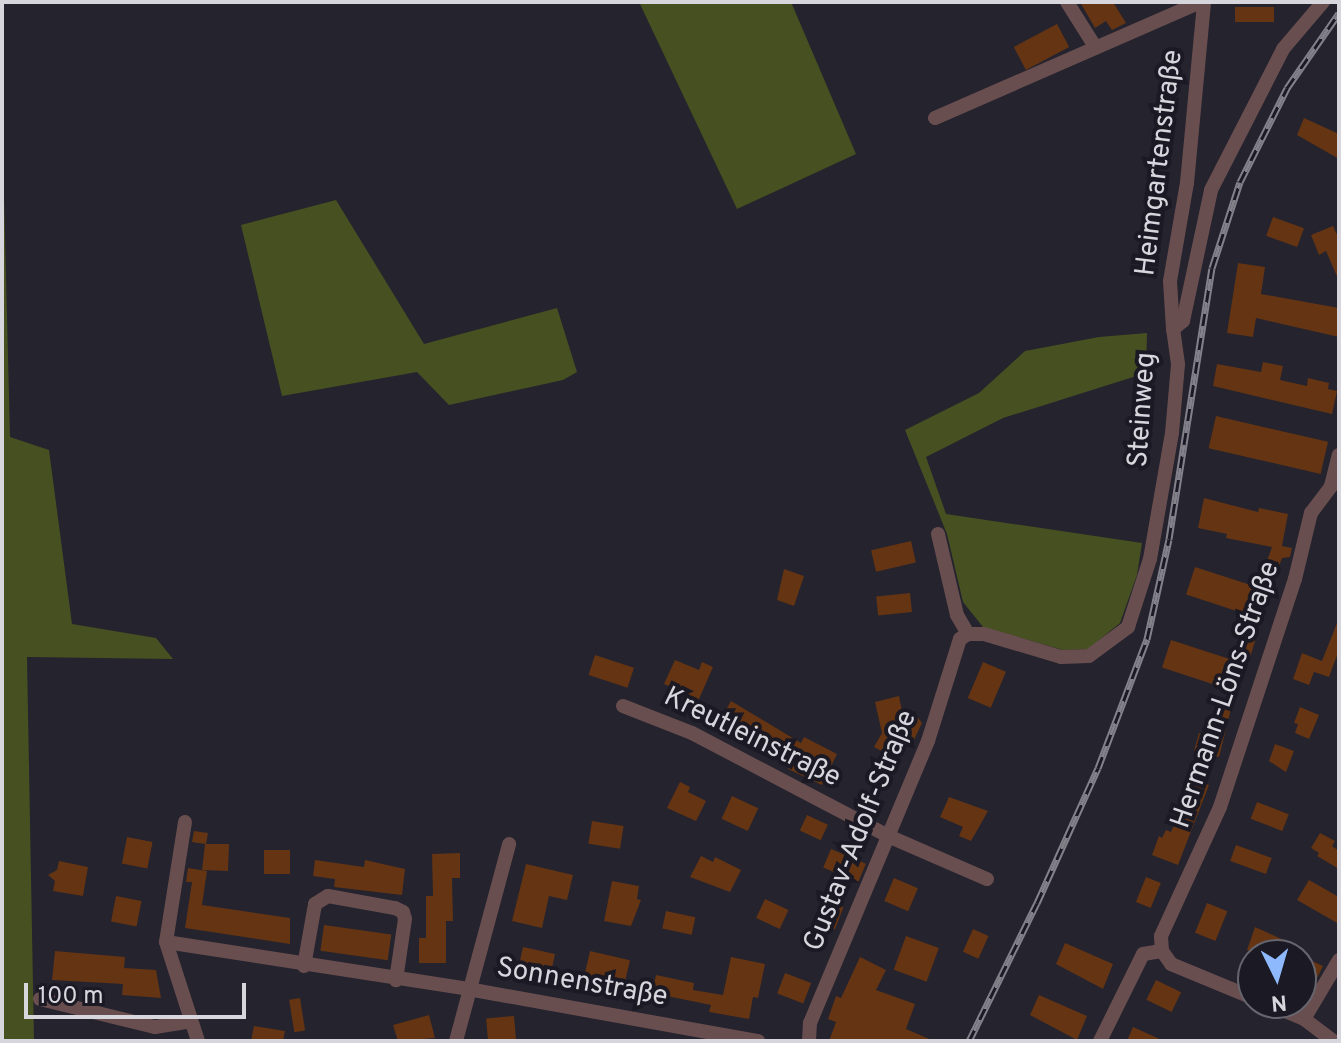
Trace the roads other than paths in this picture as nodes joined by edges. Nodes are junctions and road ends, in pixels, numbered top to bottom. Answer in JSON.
{"nodes":[{"id":1,"x":1067,"y":2,"type":"edge"},
{"id":2,"x":1202,"y":2,"type":"edge"},
{"id":3,"x":1323,"y":2,"type":"edge"},
{"id":4,"x":1096,"y":48,"type":"junction"},
{"id":5,"x":935,"y":118,"type":"dead end"},
{"id":6,"x":1187,"y":183,"type":"junction"},
{"id":7,"x":1211,"y":190,"type":"junction"},
{"id":8,"x":1173,"y":329,"type":"junction"},
{"id":9,"x":1339,"y":455,"type":"edge"},
{"id":10,"x":938,"y":534,"type":"dead end"},
{"id":11,"x":964,"y":636,"type":"junction"},
{"id":12,"x":623,"y":706,"type":"dead end"},
{"id":13,"x":185,"y":822,"type":"dead end"},
{"id":14,"x":888,"y":836,"type":"junction"},
{"id":15,"x":509,"y":844,"type":"dead end"},
{"id":16,"x":987,"y":879,"type":"dead end"},
{"id":17,"x":166,"y":942,"type":"junction"},
{"id":18,"x":1162,"y":951,"type":"junction"},
{"id":19,"x":1339,"y":960,"type":"edge"},
{"id":20,"x":304,"y":966,"type":"junction"},
{"id":21,"x":396,"y":980,"type":"junction"},
{"id":22,"x":468,"y":989,"type":"junction"},
{"id":23,"x":1237,"y":991,"type":"edge"},
{"id":24,"x":1317,"y":997,"type":"edge"},
{"id":25,"x":40,"y":999,"type":"dead end"},
{"id":26,"x":1304,"y":1019,"type":"edge"},
{"id":27,"x":191,"y":1021,"type":"junction"},
{"id":28,"x":198,"y":1041,"type":"edge"},
{"id":29,"x":456,"y":1041,"type":"edge"},
{"id":30,"x":758,"y":1041,"type":"edge"},
{"id":31,"x":809,"y":1041,"type":"edge"},
{"id":32,"x":1100,"y":1041,"type":"edge"},
{"id":33,"x":1333,"y":1041,"type":"edge"}],
"edges":[{"from":1,"to":4,"type":"street"},
{"from":2,"to":4,"type":"street"},
{"from":2,"to":6,"type":"street","name":"Heimgartenstraße"},
{"from":3,"to":7,"type":"street","name":"Steinweg"},
{"from":4,"to":5,"type":"street"},
{"from":6,"to":7,"type":"street"},
{"from":6,"to":8,"type":"street","name":"Heimgartenstraße"},
{"from":7,"to":8,"type":"street","name":"Steinweg"},
{"from":8,"to":11,"type":"street","name":"Steinweg"},
{"from":9,"to":18,"type":"street","name":"Hermann-Löns-Straße"},
{"from":10,"to":11,"type":"street"},
{"from":11,"to":14,"type":"street","name":"Gustav-Adolf-Straße"},
{"from":12,"to":14,"type":"street","name":"Kreutleinstraße"},
{"from":13,"to":17,"type":"street"},
{"from":14,"to":16,"type":"street","name":"Kreutleinstraße"},
{"from":14,"to":31,"type":"street","name":"Gustav-Adolf-Straße"},
{"from":15,"to":22,"type":"street"},
{"from":17,"to":20,"type":"street","name":"Sonnenstraße"},
{"from":17,"to":27,"type":"street"},
{"from":18,"to":23,"type":"street"},
{"from":18,"to":32,"type":"street"},
{"from":19,"to":24,"type":"street"},
{"from":20,"to":21,"type":"street","name":"Sonnenstraße"},
{"from":20,"to":21,"type":"street"},
{"from":21,"to":22,"type":"street","name":"Sonnenstraße"},
{"from":22,"to":29,"type":"street"},
{"from":22,"to":30,"type":"street","name":"Sonnenstraße"},
{"from":25,"to":27,"type":"street"},
{"from":26,"to":33,"type":"street"},
{"from":27,"to":28,"type":"street"}]}
